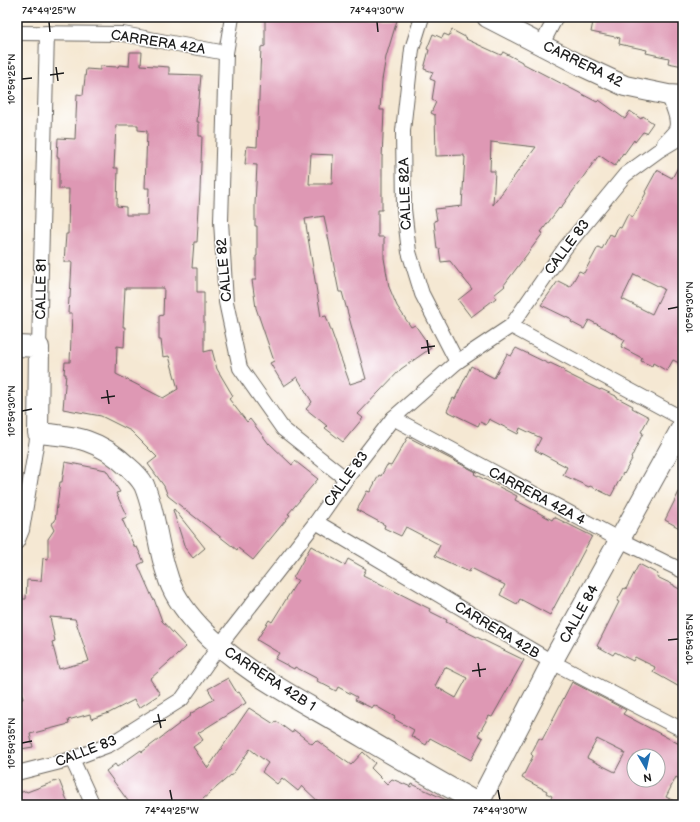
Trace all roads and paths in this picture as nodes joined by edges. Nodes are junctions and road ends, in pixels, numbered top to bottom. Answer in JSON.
{"nodes":[{"id":1,"x":232,"y":17,"type":"edge"},
{"id":2,"x":422,"y":17,"type":"edge"},
{"id":3,"x":487,"y":17,"type":"edge"},
{"id":4,"x":556,"y":17,"type":"edge"},
{"id":5,"x":17,"y":33,"type":"edge"},
{"id":6,"x":47,"y":33,"type":"junction"},
{"id":7,"x":542,"y":44,"type":"junction"},
{"id":8,"x":226,"y":53,"type":"junction"},
{"id":9,"x":676,"y":96,"type":"edge"},
{"id":10,"x":683,"y":136,"type":"edge"},
{"id":11,"x":658,"y":151,"type":"junction"},
{"id":12,"x":511,"y":326,"type":"junction"},
{"id":13,"x":17,"y":346,"type":"edge"},
{"id":14,"x":39,"y":347,"type":"junction"},
{"id":15,"x":457,"y":362,"type":"junction"},
{"id":16,"x":393,"y":418,"type":"junction"},
{"id":17,"x":683,"y":419,"type":"edge"},
{"id":18,"x":683,"y":424,"type":"edge"},
{"id":19,"x":38,"y":433,"type":"junction"},
{"id":20,"x":346,"y":479,"type":"junction"},
{"id":21,"x":316,"y":522,"type":"junction"},
{"id":22,"x":620,"y":540,"type":"junction"},
{"id":23,"x":17,"y":542,"type":"edge"},
{"id":24,"x":683,"y":571,"type":"edge"},
{"id":25,"x":219,"y":646,"type":"junction"},
{"id":26,"x":552,"y":662,"type":"junction"},
{"id":27,"x":683,"y":730,"type":"edge"},
{"id":28,"x":72,"y":759,"type":"junction"},
{"id":29,"x":17,"y":773,"type":"edge"},
{"id":30,"x":93,"y":805,"type":"edge"},
{"id":31,"x":479,"y":805,"type":"edge"}],
"edges":[{"from":1,"to":8,"type":"street","name":"CALLE 82"},
{"from":2,"to":15,"type":"street","name":"CALLE 82A"},
{"from":3,"to":7,"type":"street","name":"CARRERA 42"},
{"from":4,"to":7,"type":"street"},
{"from":5,"to":6,"type":"street","name":"CARRERA 42A"},
{"from":6,"to":8,"type":"street","name":"CARRERA 42A"},
{"from":6,"to":14,"type":"street","name":"CALLE 81"},
{"from":7,"to":9,"type":"street","name":"CARRERA 42"},
{"from":8,"to":20,"type":"street","name":"CALLE 82"},
{"from":9,"to":11,"type":"street","name":"CALLE 83"},
{"from":10,"to":11,"type":"street","name":"CALLE 83"},
{"from":11,"to":12,"type":"street","name":"CALLE 83"},
{"from":12,"to":15,"type":"street","name":"CALLE 83"},
{"from":12,"to":17,"type":"street"},
{"from":13,"to":14,"type":"street"},
{"from":14,"to":19,"type":"street","name":"CALLE 81"},
{"from":15,"to":16,"type":"street","name":"CALLE 83"},
{"from":16,"to":20,"type":"street","name":"CALLE 83"},
{"from":16,"to":22,"type":"street","name":"CARRERA 42A 4"},
{"from":18,"to":22,"type":"street","name":"CALLE 84"},
{"from":19,"to":23,"type":"street","name":"CALLE 81"},
{"from":19,"to":25,"type":"street","name":"CARRERA 42B 1"},
{"from":20,"to":21,"type":"street","name":"CALLE 83"},
{"from":21,"to":25,"type":"street","name":"CALLE 83"},
{"from":21,"to":26,"type":"street","name":"CARRERA 42B"},
{"from":22,"to":24,"type":"street","name":"CARRERA 42A 4"},
{"from":22,"to":26,"type":"street","name":"CALLE 84"},
{"from":25,"to":28,"type":"street","name":"CALLE 83"},
{"from":25,"to":31,"type":"street","name":"CARRERA 42B 1"},
{"from":26,"to":27,"type":"street","name":"CARRERA 42B"},
{"from":26,"to":31,"type":"street","name":"CALLE 84"},
{"from":28,"to":29,"type":"street","name":"CALLE 83"},
{"from":28,"to":30,"type":"street"}]}
